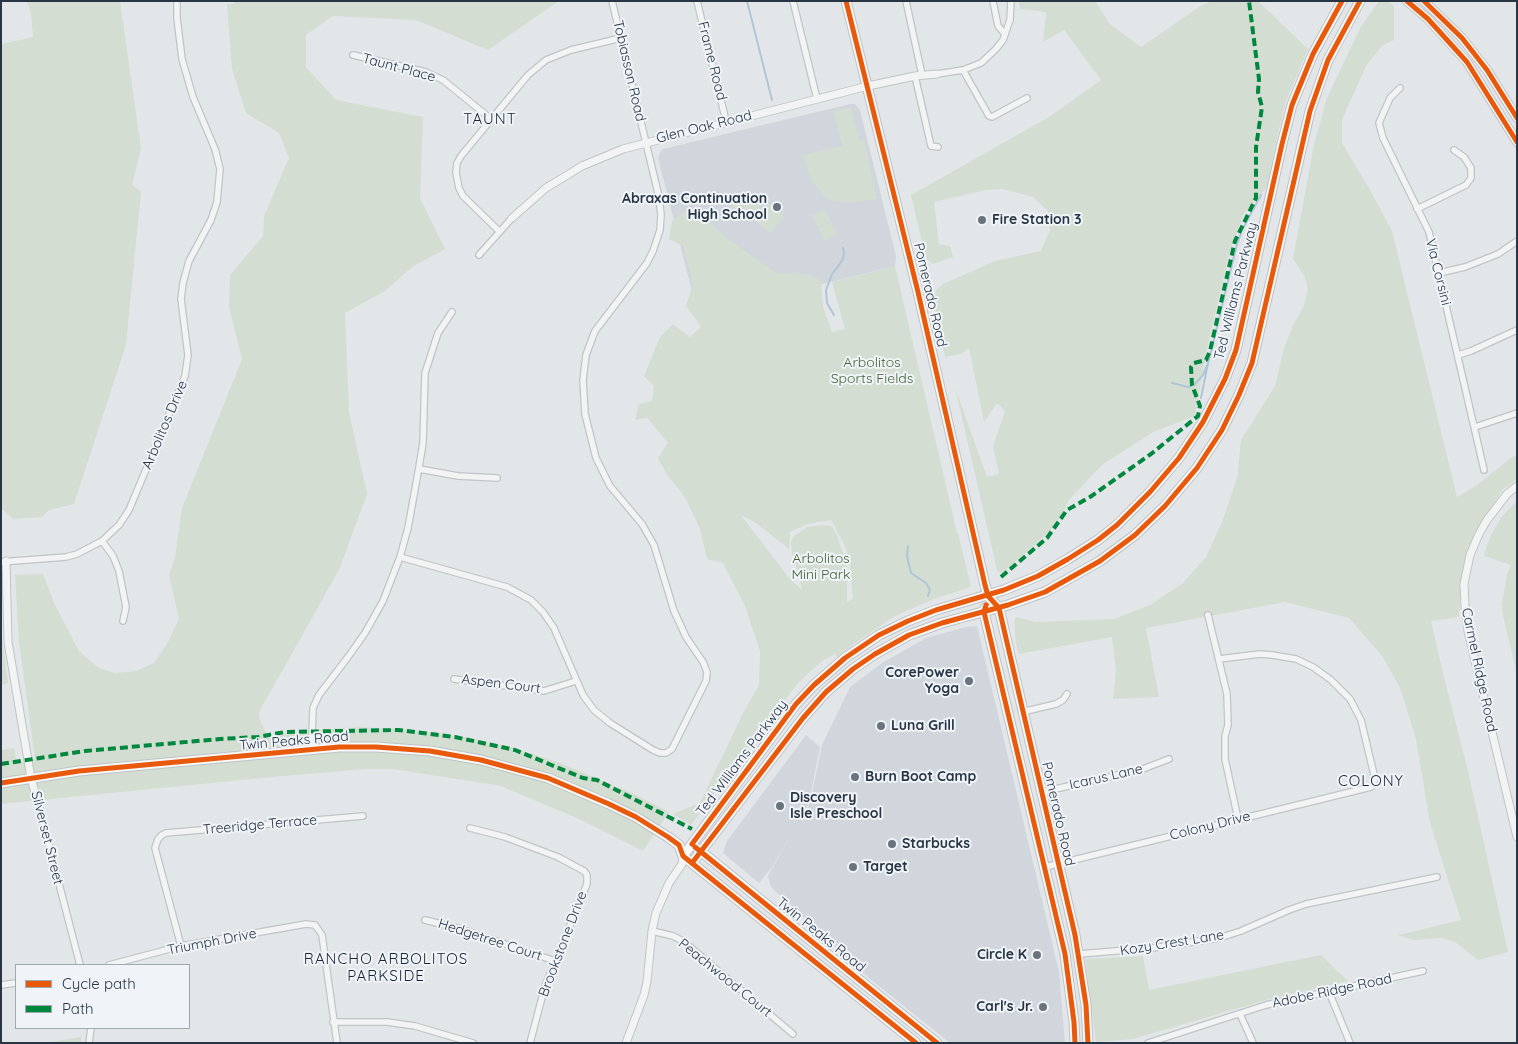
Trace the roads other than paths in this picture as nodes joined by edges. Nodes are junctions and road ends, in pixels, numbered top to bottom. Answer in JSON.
{"nodes":[{"id":1,"x":177,"y":1,"type":"edge"},
{"id":2,"x":612,"y":1,"type":"edge"},
{"id":3,"x":697,"y":1,"type":"edge"},
{"id":4,"x":793,"y":1,"type":"edge"},
{"id":5,"x":846,"y":1,"type":"edge"},
{"id":6,"x":906,"y":1,"type":"edge"},
{"id":7,"x":994,"y":1,"type":"edge"},
{"id":8,"x":1011,"y":1,"type":"edge"},
{"id":9,"x":1342,"y":1,"type":"edge"},
{"id":10,"x":1360,"y":1,"type":"edge"},
{"id":11,"x":1407,"y":1,"type":"edge"},
{"id":12,"x":1424,"y":1,"type":"edge"},
{"id":13,"x":1005,"y":34,"type":"junction"},
{"id":14,"x":621,"y":38,"type":"junction"},
{"id":15,"x":352,"y":55,"type":"dead end"},
{"id":16,"x":964,"y":70,"type":"junction"},
{"id":17,"x":937,"y":74,"type":"joint"},
{"id":18,"x":919,"y":76,"type":"junction"},
{"id":19,"x":868,"y":86,"type":"junction"},
{"id":20,"x":1400,"y":88,"type":"dead end"},
{"id":21,"x":1026,"y":98,"type":"dead end"},
{"id":22,"x":817,"y":99,"type":"junction"},
{"id":23,"x":1517,"y":118,"type":"edge"},
{"id":24,"x":491,"y":119,"type":"junction"},
{"id":25,"x":726,"y":122,"type":"junction"},
{"id":26,"x":645,"y":142,"type":"junction"},
{"id":27,"x":1517,"y":142,"type":"edge"},
{"id":28,"x":938,"y":147,"type":"dead end"},
{"id":29,"x":1454,"y":150,"type":"dead end"},
{"id":30,"x":1417,"y":209,"type":"junction"},
{"id":31,"x":512,"y":218,"type":"joint"},
{"id":32,"x":499,"y":231,"type":"junction"},
{"id":33,"x":1517,"y":241,"type":"edge"},
{"id":34,"x":479,"y":255,"type":"dead end"},
{"id":35,"x":1439,"y":273,"type":"junction"},
{"id":36,"x":452,"y":312,"type":"dead end"},
{"id":37,"x":1517,"y":330,"type":"edge"},
{"id":38,"x":1458,"y":355,"type":"junction"},
{"id":39,"x":1517,"y":413,"type":"edge"},
{"id":40,"x":1475,"y":427,"type":"junction"},
{"id":41,"x":419,"y":469,"type":"junction"},
{"id":42,"x":1484,"y":470,"type":"dead end"},
{"id":43,"x":497,"y":478,"type":"dead end"},
{"id":44,"x":1517,"y":486,"type":"edge"},
{"id":45,"x":102,"y":541,"type":"junction"},
{"id":46,"x":400,"y":557,"type":"junction"},
{"id":47,"x":4,"y":561,"type":"edge"},
{"id":48,"x":988,"y":596,"type":"junction"},
{"id":49,"x":998,"y":608,"type":"junction"},
{"id":50,"x":984,"y":612,"type":"junction"},
{"id":51,"x":1208,"y":615,"type":"dead end"},
{"id":52,"x":123,"y":620,"type":"dead end"},
{"id":53,"x":1219,"y":659,"type":"junction"},
{"id":54,"x":454,"y":679,"type":"dead end"},
{"id":55,"x":576,"y":681,"type":"junction"},
{"id":56,"x":1066,"y":694,"type":"dead end"},
{"id":57,"x":1022,"y":712,"type":"junction"},
{"id":58,"x":314,"y":749,"type":"junction"},
{"id":59,"x":1169,"y":759,"type":"dead end"},
{"id":60,"x":32,"y":778,"type":"junction"},
{"id":61,"x":1,"y":783,"type":"edge"},
{"id":62,"x":1042,"y":792,"type":"junction"},
{"id":63,"x":41,"y":814,"type":"joint"},
{"id":64,"x":364,"y":816,"type":"dead end"},
{"id":65,"x":1238,"y":819,"type":"junction"},
{"id":66,"x":470,"y":828,"type":"dead end"},
{"id":67,"x":1517,"y":837,"type":"edge"},
{"id":68,"x":692,"y":844,"type":"junction"},
{"id":69,"x":679,"y":846,"type":"junction"},
{"id":70,"x":702,"y":852,"type":"junction"},
{"id":71,"x":682,"y":860,"type":"junction"},
{"id":72,"x":692,"y":863,"type":"junction"},
{"id":73,"x":1058,"y":864,"type":"junction"},
{"id":74,"x":1045,"y":867,"type":"junction"},
{"id":75,"x":1437,"y":877,"type":"dead end"},
{"id":76,"x":425,"y":920,"type":"dead end"},
{"id":77,"x":652,"y":931,"type":"junction"},
{"id":78,"x":181,"y":946,"type":"junction"},
{"id":79,"x":1079,"y":954,"type":"junction"},
{"id":80,"x":554,"y":961,"type":"junction"},
{"id":81,"x":815,"y":961,"type":"junction"},
{"id":82,"x":80,"y":964,"type":"edge"},
{"id":83,"x":113,"y":964,"type":"edge"},
{"id":84,"x":1423,"y":970,"type":"dead end"},
{"id":85,"x":15,"y":983,"type":"edge"},
{"id":86,"x":1,"y":985,"type":"edge"},
{"id":87,"x":1329,"y":992,"type":"junction"},
{"id":88,"x":895,"y":1009,"type":"junction"},
{"id":89,"x":1240,"y":1014,"type":"junction"},
{"id":90,"x":333,"y":1022,"type":"junction"},
{"id":91,"x":90,"y":1029,"type":"edge"},
{"id":92,"x":793,"y":1034,"type":"dead end"},
{"id":93,"x":90,"y":1043,"type":"edge"},
{"id":94,"x":337,"y":1043,"type":"edge"},
{"id":95,"x":473,"y":1043,"type":"edge"},
{"id":96,"x":530,"y":1043,"type":"edge"},
{"id":97,"x":626,"y":1043,"type":"edge"},
{"id":98,"x":916,"y":1043,"type":"edge"},
{"id":99,"x":937,"y":1043,"type":"edge"},
{"id":100,"x":1075,"y":1043,"type":"edge"},
{"id":101,"x":1088,"y":1043,"type":"edge"},
{"id":102,"x":1148,"y":1043,"type":"edge"},
{"id":103,"x":1253,"y":1043,"type":"edge"},
{"id":104,"x":1350,"y":1043,"type":"edge"}],
"edges":[{"from":1,"to":45,"type":"street","name":"Arbolitos Drive"},
{"from":2,"to":14,"type":"street","name":"Tobiasson Road"},
{"from":3,"to":25,"type":"street","name":"Frame Road"},
{"from":4,"to":22,"type":"street"},
{"from":5,"to":19,"type":"main road","name":"Pomerado Road"},
{"from":6,"to":18,"type":"street"},
{"from":7,"to":13,"type":"street"},
{"from":8,"to":13,"type":"street"},
{"from":9,"to":48,"type":"main road","name":"Ted Williams Parkway"},
{"from":10,"to":49,"type":"main road","name":"Ted Williams Parkway"},
{"from":11,"to":27,"type":"main road"},
{"from":12,"to":23,"type":"main road"},
{"from":13,"to":16,"type":"street","name":"Glen Oak Road"},
{"from":14,"to":24,"type":"street"},
{"from":14,"to":26,"type":"street","name":"Tobiasson Road"},
{"from":15,"to":24,"type":"street","name":"Taunt Place"},
{"from":16,"to":17,"type":"street","name":"Glen Oak Road"},
{"from":16,"to":21,"type":"street"},
{"from":17,"to":18,"type":"street","name":"Glen Oak Road"},
{"from":18,"to":19,"type":"street","name":"Glen Oak Road"},
{"from":18,"to":28,"type":"street"},
{"from":19,"to":22,"type":"street","name":"Glen Oak Road"},
{"from":19,"to":48,"type":"main road","name":"Pomerado Road"},
{"from":20,"to":30,"type":"street","name":"Via Corsini"},
{"from":22,"to":25,"type":"street","name":"Glen Oak Road"},
{"from":24,"to":32,"type":"street"},
{"from":25,"to":26,"type":"street","name":"Glen Oak Road"},
{"from":26,"to":31,"type":"street","name":"Glen Oak Road"},
{"from":26,"to":55,"type":"street","name":"Tobiasson Road"},
{"from":29,"to":30,"type":"street"},
{"from":30,"to":35,"type":"street","name":"Via Corsini"},
{"from":31,"to":32,"type":"street","name":"Glen Oak Road"},
{"from":32,"to":34,"type":"street","name":"Glen Oak Road"},
{"from":33,"to":35,"type":"street"},
{"from":35,"to":38,"type":"street","name":"Via Corsini"},
{"from":36,"to":41,"type":"street"},
{"from":37,"to":38,"type":"street"},
{"from":38,"to":40,"type":"street","name":"Via Corsini"},
{"from":39,"to":40,"type":"street"},
{"from":40,"to":42,"type":"street","name":"Via Corsini"},
{"from":41,"to":43,"type":"street"},
{"from":41,"to":46,"type":"street"},
{"from":44,"to":67,"type":"street","name":"Carmel Ridge Road"},
{"from":45,"to":47,"type":"street","name":"Arbolitos Drive"},
{"from":45,"to":52,"type":"street"},
{"from":46,"to":55,"type":"street"},
{"from":46,"to":58,"type":"street"},
{"from":47,"to":60,"type":"street","name":"Silverset Street"},
{"from":48,"to":49,"type":"main road","name":"Pomerado Road"},
{"from":48,"to":50,"type":"main road","name":"Pomerado Road"},
{"from":48,"to":68,"type":"main road","name":"Ted Williams Parkway"},
{"from":49,"to":50,"type":"main road","name":"Ted Williams Parkway"},
{"from":49,"to":57,"type":"main road","name":"Pomerado Road"},
{"from":50,"to":70,"type":"main road","name":"Ted Williams Parkway"},
{"from":50,"to":74,"type":"main road","name":"Pomerado Road"},
{"from":51,"to":53,"type":"street"},
{"from":53,"to":65,"type":"street"},
{"from":53,"to":65,"type":"street","name":"Colony Drive"},
{"from":54,"to":55,"type":"street","name":"Aspen Court"},
{"from":56,"to":57,"type":"street"},
{"from":57,"to":62,"type":"main road","name":"Pomerado Road"},
{"from":58,"to":60,"type":"main road","name":"Twin Peaks Road"},
{"from":58,"to":69,"type":"main road","name":"Twin Peaks Road"},
{"from":59,"to":62,"type":"street","name":"Icarus Lane"},
{"from":60,"to":61,"type":"main road","name":"Twin Peaks Road"},
{"from":60,"to":63,"type":"street","name":"Silverset Street"},
{"from":62,"to":73,"type":"main road","name":"Pomerado Road"},
{"from":63,"to":82,"type":"street","name":"Silverset Street"},
{"from":64,"to":78,"type":"street","name":"Treeridge Terrace"},
{"from":65,"to":73,"type":"street","name":"Colony Drive"},
{"from":66,"to":80,"type":"street","name":"Brookstone Drive"},
{"from":68,"to":69,"type":"main road"},
{"from":68,"to":70,"type":"main road","name":"Twin Peaks Road"},
{"from":68,"to":71,"type":"main road","name":"Ted Williams Parkway"},
{"from":69,"to":71,"type":"main road"},
{"from":70,"to":72,"type":"main road","name":"Ted Williams Parkway"},
{"from":70,"to":88,"type":"main road","name":"Twin Peaks Road"},
{"from":71,"to":72,"type":"main road","name":"Twin Peaks Road"},
{"from":71,"to":77,"type":"street"},
{"from":72,"to":81,"type":"main road","name":"Twin Peaks Road"},
{"from":73,"to":74,"type":"street","name":"Colony Drive"},
{"from":73,"to":79,"type":"main road","name":"Pomerado Road"},
{"from":74,"to":100,"type":"main road","name":"Pomerado Road"},
{"from":75,"to":79,"type":"street","name":"Kozy Crest Lane"},
{"from":76,"to":80,"type":"street","name":"Hedgetree Court"},
{"from":77,"to":92,"type":"street","name":"Peachwood Court"},
{"from":77,"to":97,"type":"street"},
{"from":78,"to":83,"type":"street","name":"Triumph Drive"},
{"from":78,"to":90,"type":"street","name":"Triumph Drive"},
{"from":79,"to":101,"type":"main road","name":"Pomerado Road"},
{"from":80,"to":96,"type":"street","name":"Brookstone Drive"},
{"from":81,"to":88,"type":"main road"},
{"from":81,"to":98,"type":"main road","name":"Twin Peaks Road"},
{"from":84,"to":87,"type":"street","name":"Adobe Ridge Road"},
{"from":85,"to":86,"type":"street"},
{"from":87,"to":89,"type":"street","name":"Adobe Ridge Road"},
{"from":87,"to":104,"type":"street"},
{"from":88,"to":99,"type":"main road","name":"Twin Peaks Road"},
{"from":89,"to":102,"type":"street","name":"Adobe Ridge Road"},
{"from":89,"to":103,"type":"street"},
{"from":90,"to":94,"type":"street"},
{"from":90,"to":95,"type":"street"},
{"from":91,"to":93,"type":"street"}]}
